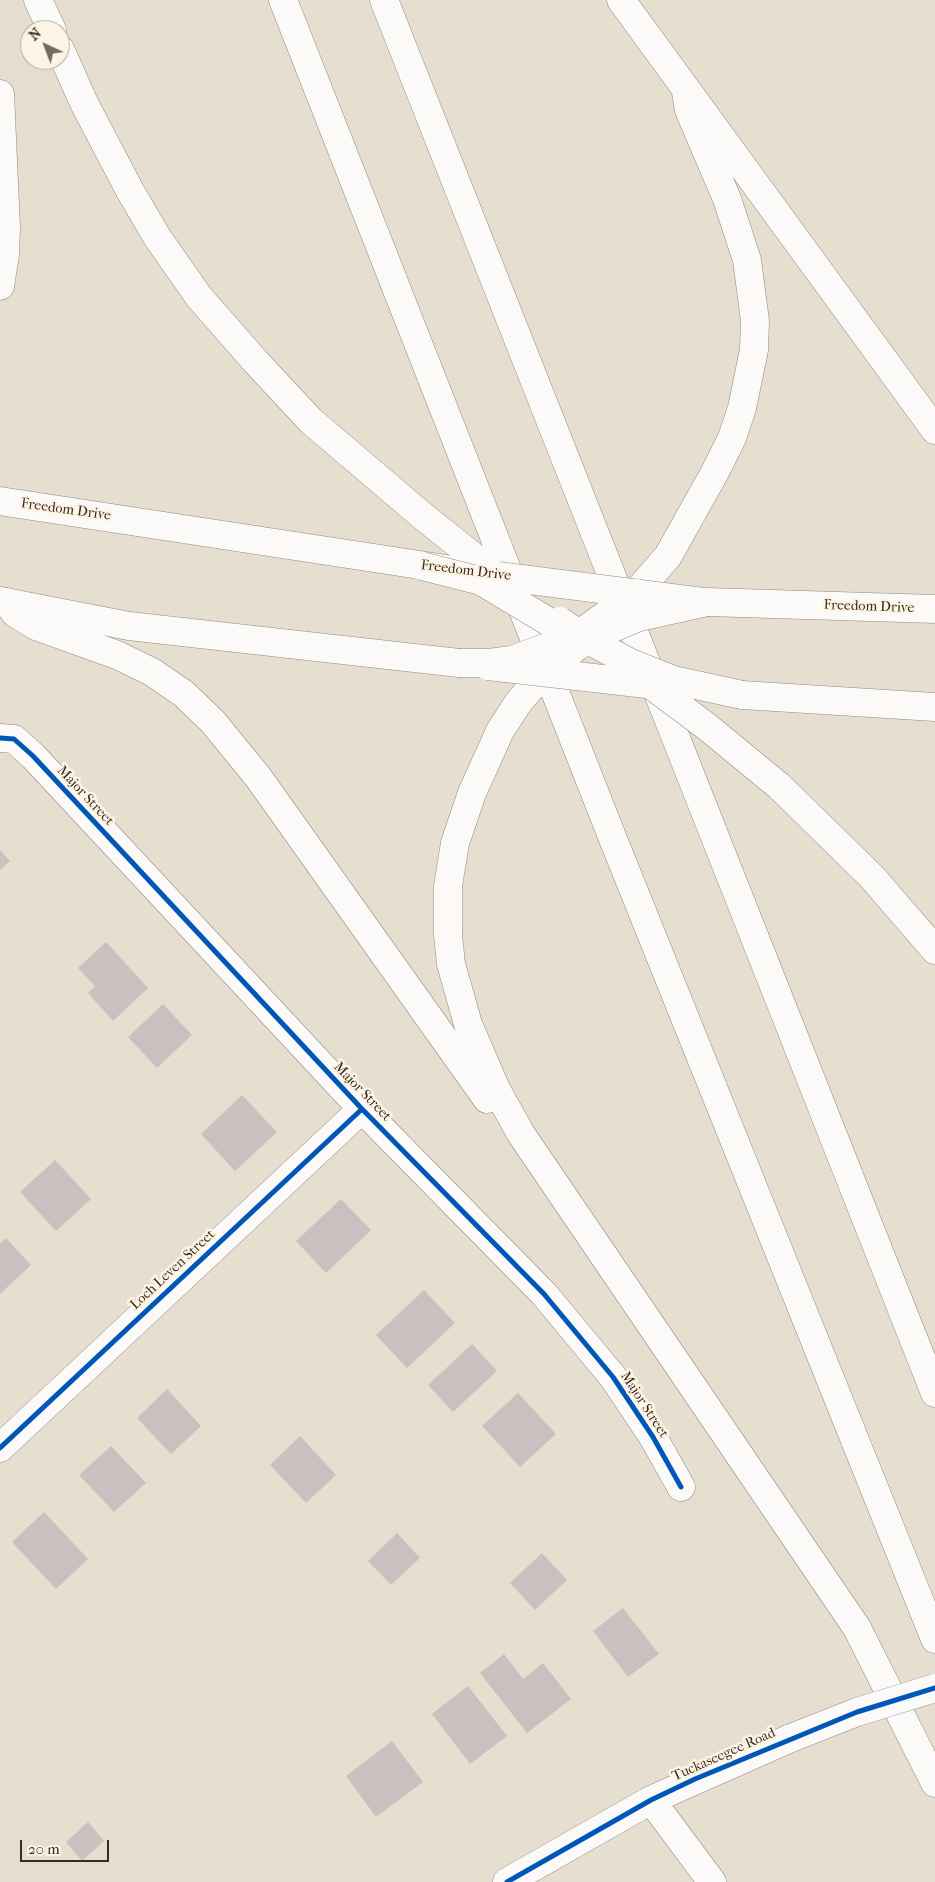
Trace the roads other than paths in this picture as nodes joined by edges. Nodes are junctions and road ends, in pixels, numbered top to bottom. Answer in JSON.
{"nodes":[{"id":1,"x":38,"y":0,"type":"edge"},
{"id":2,"x":283,"y":0,"type":"edge"},
{"id":3,"x":384,"y":0,"type":"edge"},
{"id":4,"x":621,"y":0,"type":"edge"},
{"id":5,"x":47,"y":20,"type":"edge"},
{"id":6,"x":69,"y":70,"type":"edge"},
{"id":7,"x":686,"y":92,"type":"junction"},
{"id":8,"x":0,"y":94,"type":"edge"},
{"id":9,"x":0,"y":286,"type":"edge"},
{"id":10,"x":935,"y":430,"type":"edge"},
{"id":11,"x":0,"y":501,"type":"edge"},
{"id":12,"x":422,"y":566,"type":"junction"},
{"id":13,"x":498,"y":576,"type":"junction"},
{"id":14,"x":636,"y":593,"type":"junction"},
{"id":15,"x":3,"y":602,"type":"edge"},
{"id":16,"x":707,"y":602,"type":"junction"},
{"id":17,"x":935,"y":609,"type":"edge"},
{"id":18,"x":581,"y":638,"type":"junction"},
{"id":19,"x":459,"y":663,"type":"junction"},
{"id":20,"x":544,"y":672,"type":"junction"},
{"id":21,"x":651,"y":685,"type":"junction"},
{"id":22,"x":742,"y":695,"type":"junction"},
{"id":23,"x":935,"y":707,"type":"edge"},
{"id":24,"x":0,"y":738,"type":"edge"},
{"id":25,"x":935,"y":950,"type":"edge"},
{"id":26,"x":362,"y":1109,"type":"junction"},
{"id":27,"x":521,"y":1134,"type":"junction"},
{"id":28,"x":935,"y":1393,"type":"edge"},
{"id":29,"x":0,"y":1448,"type":"edge"},
{"id":30,"x":681,"y":1487,"type":"dead end"},
{"id":31,"x":935,"y":1639,"type":"edge"},
{"id":32,"x":935,"y":1688,"type":"edge"},
{"id":33,"x":935,"y":1783,"type":"edge"},
{"id":34,"x":651,"y":1800,"type":"junction"},
{"id":35,"x":507,"y":1882,"type":"edge"},
{"id":36,"x":712,"y":1882,"type":"edge"}],
"edges":[{"from":1,"to":5,"type":"main road"},
{"from":2,"to":31,"type":"main road"},
{"from":3,"to":28,"type":"main road"},
{"from":4,"to":7,"type":"main road"},
{"from":6,"to":13,"type":"main road"},
{"from":7,"to":10,"type":"main road"},
{"from":7,"to":14,"type":"main road"},
{"from":8,"to":9,"type":"main road"},
{"from":11,"to":12,"type":"main road","name":"Freedom Drive"},
{"from":12,"to":13,"type":"main road","name":"Freedom Drive","bridge":true},
{"from":12,"to":18,"type":"main road","bridge":true},
{"from":13,"to":14,"type":"main road","name":"Freedom Drive","bridge":true},
{"from":13,"to":18,"type":"main road","bridge":true},
{"from":14,"to":16,"type":"main road","name":"Freedom Drive","bridge":true},
{"from":14,"to":18,"type":"main road","bridge":true},
{"from":15,"to":19,"type":"main road"},
{"from":15,"to":27,"type":"main road"},
{"from":16,"to":17,"type":"main road","name":"Freedom Drive"},
{"from":16,"to":18,"type":"main road","bridge":true},
{"from":18,"to":19,"type":"main road","bridge":true},
{"from":18,"to":20,"type":"main road","bridge":true},
{"from":18,"to":21,"type":"main road"},
{"from":18,"to":22,"type":"main road","bridge":true},
{"from":19,"to":20,"type":"main road","bridge":true},
{"from":20,"to":21,"type":"main road","bridge":true},
{"from":20,"to":27,"type":"main road"},
{"from":21,"to":22,"type":"main road","bridge":true},
{"from":21,"to":25,"type":"main road","bridge":true},
{"from":22,"to":23,"type":"main road"},
{"from":24,"to":26,"type":"main road","name":"Major Street"},
{"from":26,"to":29,"type":"main road","name":"Loch Leven Street"},
{"from":26,"to":30,"type":"main road","name":"Major Street"},
{"from":27,"to":33,"type":"main road"},
{"from":32,"to":34,"type":"main road","name":"Tuckaseegee Road","bridge":true},
{"from":34,"to":35,"type":"main road","name":"Tuckaseegee Road"},
{"from":34,"to":36,"type":"main road"}]}
